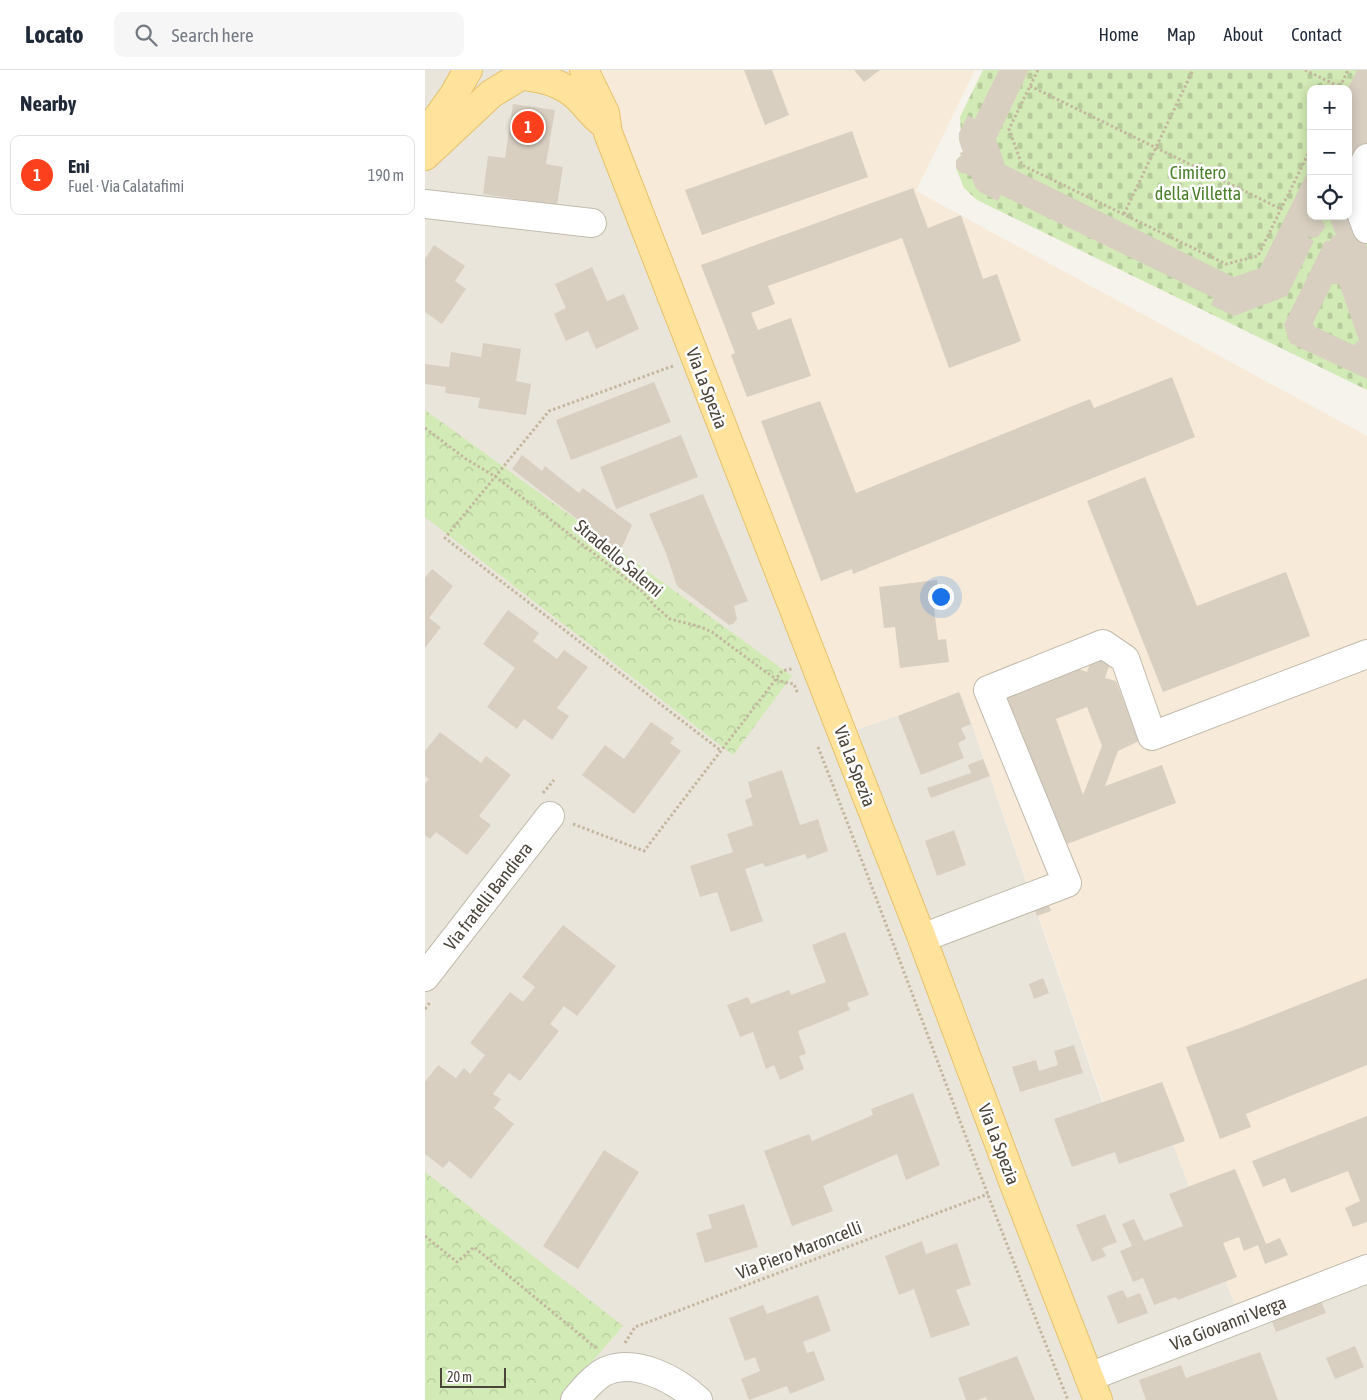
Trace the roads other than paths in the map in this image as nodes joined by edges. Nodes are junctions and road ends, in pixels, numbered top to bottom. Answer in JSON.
{"nodes":[{"id":1,"x":468,"y":70,"type":"edge"},
{"id":2,"x":584,"y":70,"type":"edge"},
{"id":3,"x":530,"y":73,"type":"edge"},
{"id":4,"x":608,"y":133,"type":"junction"},
{"id":5,"x":425,"y":135,"type":"edge"},
{"id":6,"x":425,"y":156,"type":"edge"},
{"id":7,"x":1367,"y":158,"type":"edge"},
{"id":8,"x":425,"y":204,"type":"edge"},
{"id":9,"x":592,"y":223,"type":"dead end"},
{"id":10,"x":1367,"y":229,"type":"edge"},
{"id":11,"x":1367,"y":654,"type":"edge"},
{"id":12,"x":550,"y":816,"type":"road end"},
{"id":13,"x":922,"y":938,"type":"junction"},
{"id":14,"x":425,"y":977,"type":"edge"},
{"id":15,"x":1367,"y":1268,"type":"edge"},
{"id":16,"x":1094,"y":1388,"type":"edge"},
{"id":17,"x":575,"y":1400,"type":"edge"},
{"id":18,"x":699,"y":1400,"type":"edge"}],
"edges":[{"from":1,"to":5,"type":"main road"},
{"from":2,"to":4,"type":"main road","name":"Via La Spezia"},
{"from":3,"to":4,"type":"main road","name":"Via La Spezia"},
{"from":3,"to":6,"type":"main road"},
{"from":4,"to":13,"type":"main road","name":"Via La Spezia"},
{"from":7,"to":10,"type":"street"},
{"from":8,"to":9,"type":"street"},
{"from":11,"to":13,"type":"street"},
{"from":12,"to":14,"type":"street","name":"Via fratelli Bandiera"},
{"from":13,"to":16,"type":"main road","name":"Via La Spezia"},
{"from":15,"to":16,"type":"street","name":"Via Giovanni Verga"},
{"from":17,"to":18,"type":"street"}]}
